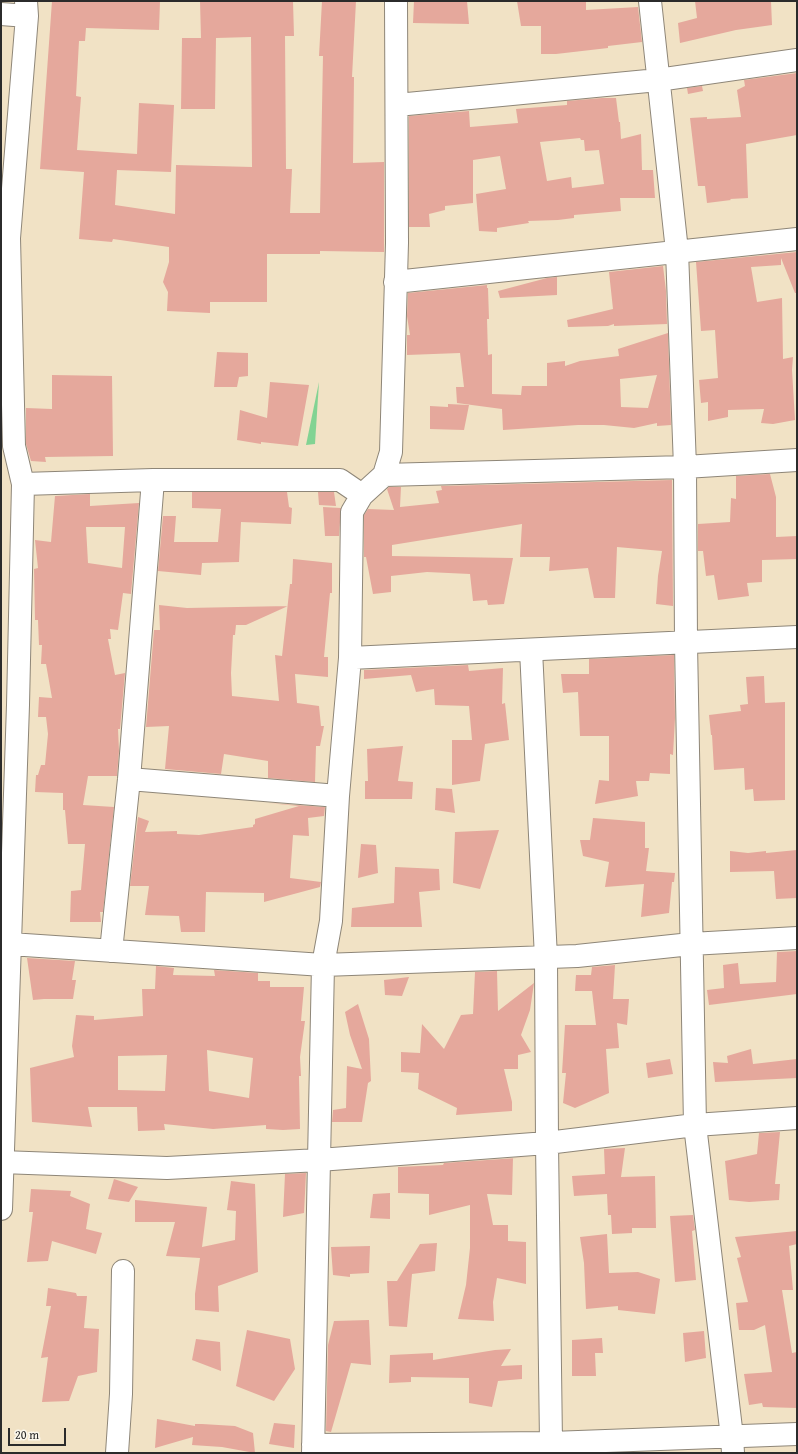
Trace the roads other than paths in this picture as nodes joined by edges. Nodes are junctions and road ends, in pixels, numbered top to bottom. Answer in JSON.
{"nodes":[{"id":1,"x":396,"y":1,"type":"edge"},
{"id":2,"x":650,"y":1,"type":"edge"},
{"id":3,"x":27,"y":8,"type":"edge"},
{"id":4,"x":1,"y":14,"type":"edge"},
{"id":5,"x":797,"y":60,"type":"edge"},
{"id":6,"x":658,"y":80,"type":"junction"},
{"id":7,"x":397,"y":105,"type":"junction"},
{"id":8,"x":797,"y":239,"type":"edge"},
{"id":9,"x":677,"y":251,"type":"junction"},
{"id":10,"x":395,"y":282,"type":"junction"},
{"id":11,"x":7,"y":445,"type":"edge"},
{"id":12,"x":797,"y":460,"type":"edge"},
{"id":13,"x":685,"y":467,"type":"junction"},
{"id":14,"x":384,"y":475,"type":"junction"},
{"id":15,"x":153,"y":480,"type":"junction"},
{"id":16,"x":23,"y":484,"type":"junction"},
{"id":17,"x":362,"y":495,"type":"junction"},
{"id":18,"x":797,"y":637,"type":"edge"},
{"id":19,"x":686,"y":643,"type":"junction"},
{"id":20,"x":531,"y":650,"type":"junction"},
{"id":21,"x":350,"y":658,"type":"junction"},
{"id":22,"x":129,"y":779,"type":"junction"},
{"id":23,"x":338,"y":796,"type":"junction"},
{"id":24,"x":797,"y":938,"type":"edge"},
{"id":25,"x":10,"y":944,"type":"junction"},
{"id":26,"x":691,"y":944,"type":"junction"},
{"id":27,"x":112,"y":951,"type":"junction"},
{"id":28,"x":546,"y":958,"type":"junction"},
{"id":29,"x":324,"y":965,"type":"junction"},
{"id":30,"x":797,"y":1118,"type":"edge"},
{"id":31,"x":695,"y":1126,"type":"junction"},
{"id":32,"x":547,"y":1143,"type":"junction"},
{"id":33,"x":319,"y":1160,"type":"junction"},
{"id":34,"x":2,"y":1162,"type":"edge"},
{"id":35,"x":1,"y":1209,"type":"edge"},
{"id":36,"x":123,"y":1271,"type":"dead end"},
{"id":37,"x":797,"y":1434,"type":"edge"},
{"id":38,"x":733,"y":1445,"type":"edge"},
{"id":39,"x":551,"y":1448,"type":"edge"},
{"id":40,"x":313,"y":1449,"type":"edge"},
{"id":41,"x":117,"y":1453,"type":"edge"}],
"edges":[{"from":1,"to":7,"type":"street"},
{"from":2,"to":6,"type":"street"},
{"from":3,"to":4,"type":"street"},
{"from":3,"to":11,"type":"street"},
{"from":5,"to":6,"type":"street"},
{"from":6,"to":7,"type":"street"},
{"from":6,"to":9,"type":"street"},
{"from":7,"to":10,"type":"street"},
{"from":8,"to":9,"type":"street"},
{"from":9,"to":10,"type":"street"},
{"from":9,"to":13,"type":"street"},
{"from":10,"to":14,"type":"street"},
{"from":11,"to":16,"type":"street"},
{"from":12,"to":13,"type":"street"},
{"from":13,"to":14,"type":"street"},
{"from":13,"to":19,"type":"street"},
{"from":14,"to":17,"type":"street"},
{"from":15,"to":16,"type":"street"},
{"from":15,"to":17,"type":"street"},
{"from":15,"to":22,"type":"street"},
{"from":16,"to":25,"type":"street"},
{"from":17,"to":21,"type":"street"},
{"from":18,"to":19,"type":"street"},
{"from":19,"to":20,"type":"street"},
{"from":19,"to":26,"type":"street"},
{"from":20,"to":21,"type":"street"},
{"from":20,"to":28,"type":"street"},
{"from":21,"to":23,"type":"street"},
{"from":22,"to":23,"type":"street"},
{"from":22,"to":27,"type":"street"},
{"from":23,"to":29,"type":"street"},
{"from":24,"to":26,"type":"street"},
{"from":25,"to":27,"type":"street"},
{"from":25,"to":34,"type":"street"},
{"from":26,"to":28,"type":"street"},
{"from":26,"to":31,"type":"street"},
{"from":27,"to":29,"type":"street"},
{"from":28,"to":29,"type":"street"},
{"from":28,"to":32,"type":"street"},
{"from":29,"to":33,"type":"street"},
{"from":30,"to":31,"type":"street"},
{"from":31,"to":32,"type":"street"},
{"from":31,"to":38,"type":"street"},
{"from":32,"to":33,"type":"street"},
{"from":32,"to":39,"type":"street"},
{"from":33,"to":34,"type":"street"},
{"from":33,"to":40,"type":"street"},
{"from":34,"to":35,"type":"street"},
{"from":36,"to":41,"type":"street"},
{"from":37,"to":38,"type":"street"},
{"from":38,"to":39,"type":"street"},
{"from":39,"to":40,"type":"street"}]}
